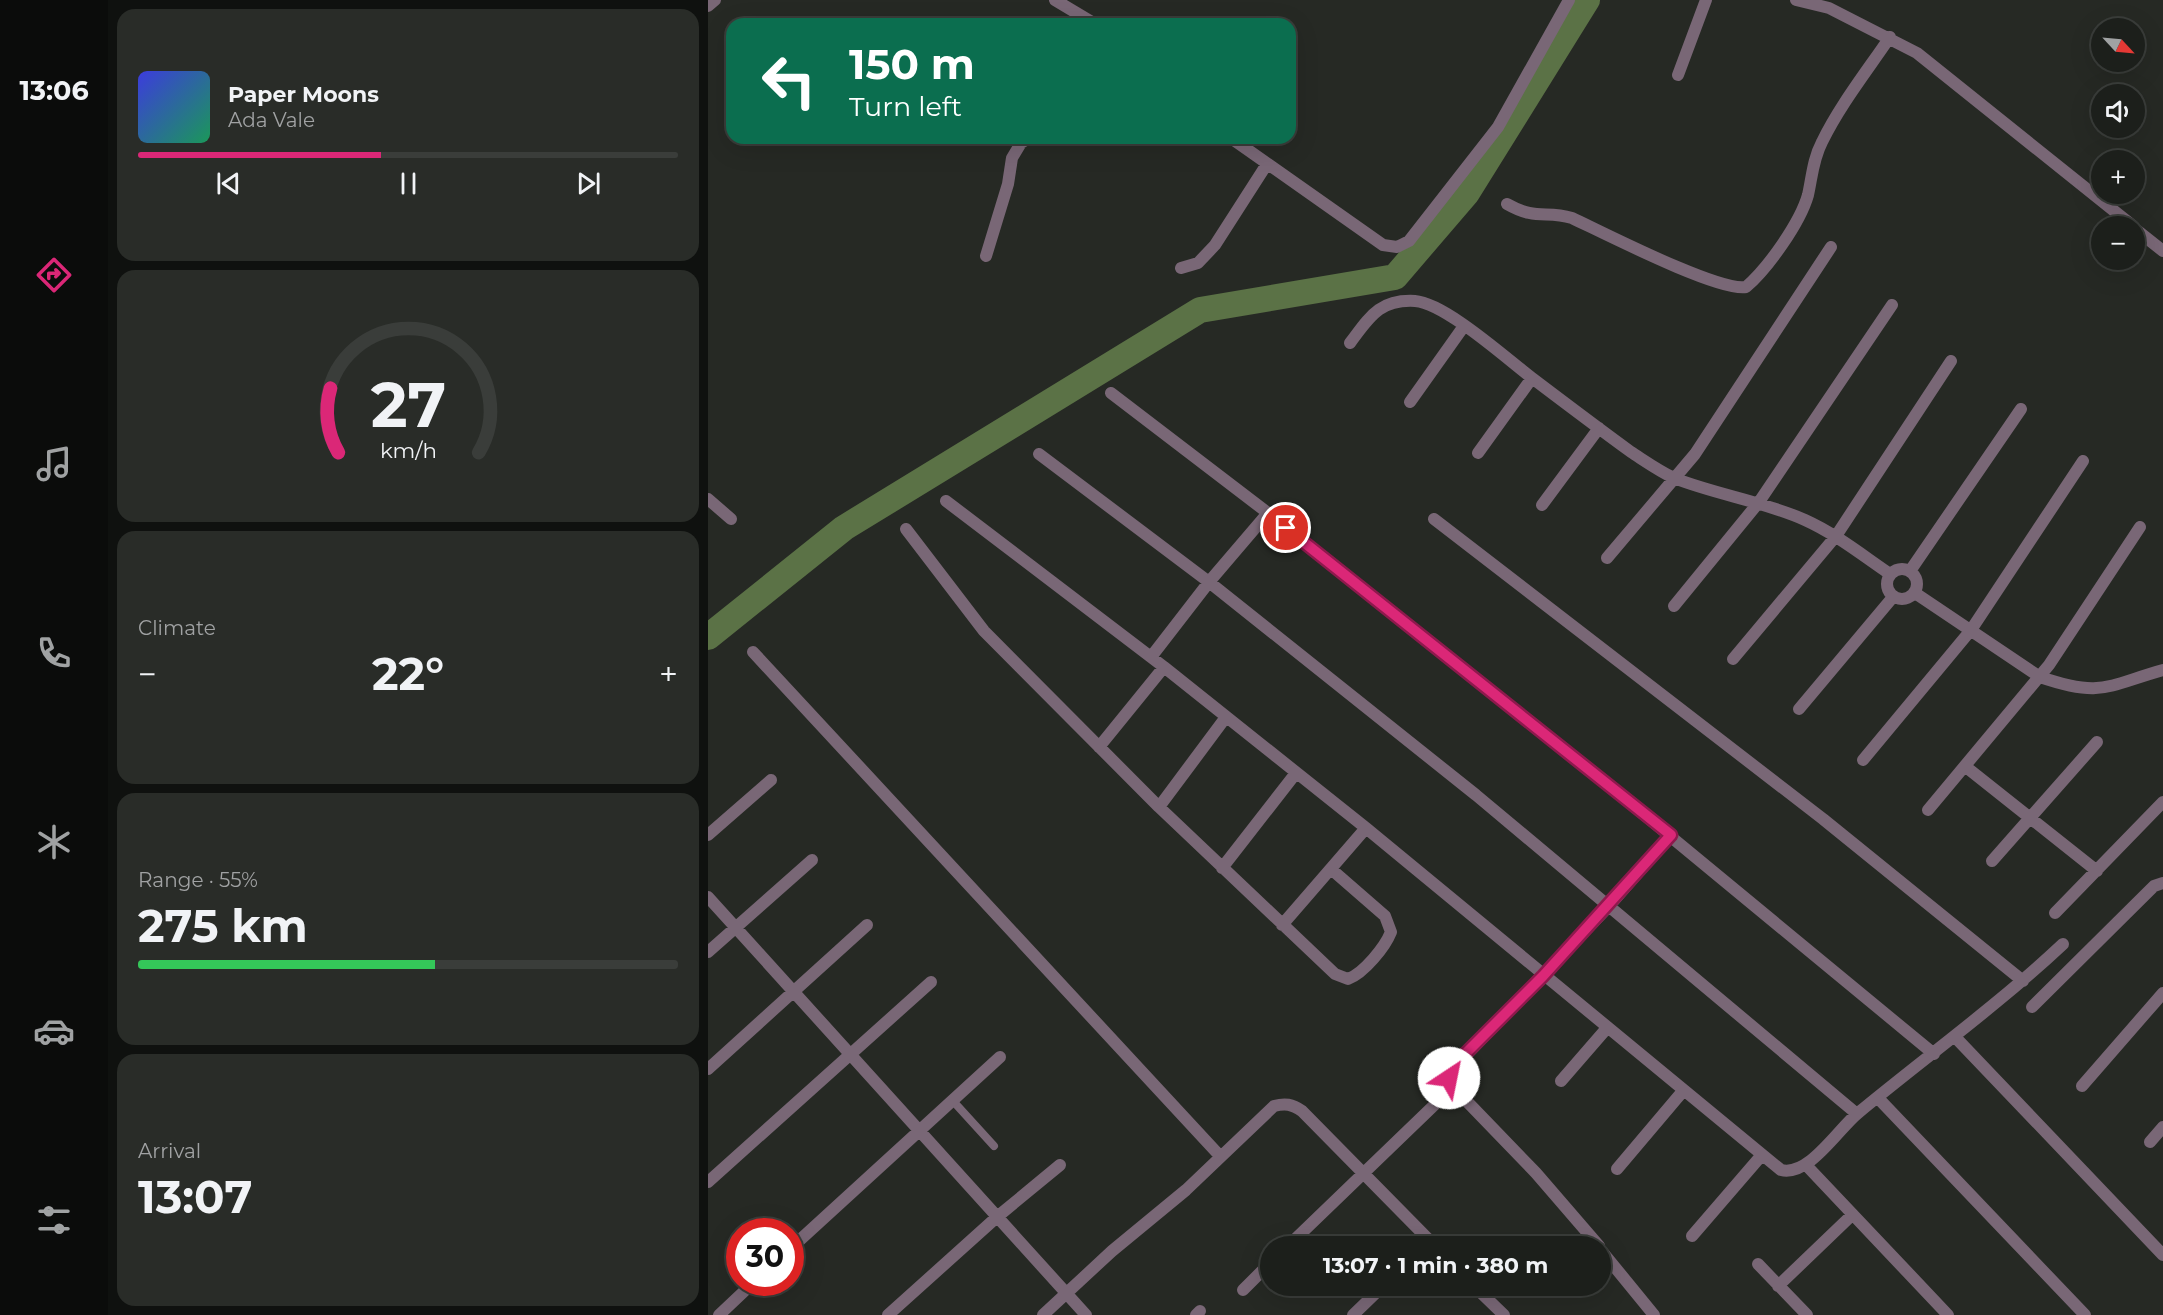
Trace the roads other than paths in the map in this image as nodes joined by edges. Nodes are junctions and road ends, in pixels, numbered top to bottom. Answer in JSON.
{"nodes":[{"id":1,"x":714,"y":0,"type":"edge"},
{"id":2,"x":1055,"y":0,"type":"edge"},
{"id":3,"x":1569,"y":0,"type":"edge"},
{"id":4,"x":1706,"y":0,"type":"edge"},
{"id":5,"x":1796,"y":0,"type":"edge"},
{"id":6,"x":708,"y":6,"type":"edge"},
{"id":7,"x":1085,"y":18,"type":"edge"},
{"id":8,"x":1890,"y":37,"type":"junction"},
{"id":9,"x":1678,"y":75,"type":"dead end"},
{"id":10,"x":1020,"y":144,"type":"edge"},
{"id":11,"x":1240,"y":144,"type":"edge"},
{"id":12,"x":1268,"y":164,"type":"junction"},
{"id":13,"x":1508,"y":204,"type":"dead end"},
{"id":14,"x":2121,"y":216,"type":"edge"},
{"id":15,"x":2145,"y":236,"type":"edge"},
{"id":16,"x":1831,"y":247,"type":"dead end"},
{"id":17,"x":2163,"y":251,"type":"edge"},
{"id":18,"x":986,"y":256,"type":"dead end"},
{"id":19,"x":1181,"y":268,"type":"dead end"},
{"id":20,"x":1892,"y":305,"type":"dead end"},
{"id":21,"x":1464,"y":326,"type":"junction"},
{"id":22,"x":1350,"y":343,"type":"dead end"},
{"id":23,"x":1952,"y":361,"type":"dead end"},
{"id":24,"x":1532,"y":378,"type":"junction"},
{"id":25,"x":1111,"y":393,"type":"dead end"},
{"id":26,"x":1410,"y":402,"type":"dead end"},
{"id":27,"x":2021,"y":409,"type":"dead end"},
{"id":28,"x":1599,"y":428,"type":"junction"},
{"id":29,"x":1478,"y":453,"type":"dead end"},
{"id":30,"x":1039,"y":454,"type":"dead end"},
{"id":31,"x":2083,"y":461,"type":"dead end"},
{"id":32,"x":1675,"y":478,"type":"junction"},
{"id":33,"x":708,"y":499,"type":"edge"},
{"id":34,"x":946,"y":501,"type":"dead end"},
{"id":35,"x":1759,"y":502,"type":"junction"},
{"id":36,"x":1542,"y":505,"type":"dead end"},
{"id":37,"x":1268,"y":513,"type":"junction"},
{"id":38,"x":731,"y":519,"type":"dead end"},
{"id":39,"x":1434,"y":519,"type":"dead end"},
{"id":40,"x":2140,"y":527,"type":"dead end"},
{"id":41,"x":906,"y":529,"type":"dead end"},
{"id":42,"x":1836,"y":536,"type":"junction"},
{"id":43,"x":1607,"y":558,"type":"dead end"},
{"id":44,"x":1910,"y":571,"type":"junction"},
{"id":45,"x":1890,"y":574,"type":"junction"},
{"id":46,"x":1209,"y":582,"type":"junction"},
{"id":47,"x":1915,"y":593,"type":"junction"},
{"id":48,"x":1893,"y":597,"type":"junction"},
{"id":49,"x":1674,"y":606,"type":"dead end"},
{"id":50,"x":1971,"y":630,"type":"junction"},
{"id":51,"x":753,"y":652,"type":"dead end"},
{"id":52,"x":1151,"y":657,"type":"junction"},
{"id":53,"x":1733,"y":660,"type":"dead end"},
{"id":54,"x":1164,"y":666,"type":"junction"},
{"id":55,"x":2162,"y":668,"type":"edge"},
{"id":56,"x":2040,"y":676,"type":"junction"},
{"id":57,"x":1799,"y":709,"type":"dead end"},
{"id":58,"x":1227,"y":717,"type":"junction"},
{"id":59,"x":2097,"y":742,"type":"dead end"},
{"id":60,"x":1099,"y":747,"type":"junction"},
{"id":61,"x":1863,"y":760,"type":"dead end"},
{"id":62,"x":1966,"y":767,"type":"junction"},
{"id":63,"x":1296,"y":773,"type":"junction"},
{"id":64,"x":771,"y":780,"type":"dead end"},
{"id":65,"x":2163,"y":802,"type":"edge"},
{"id":66,"x":1159,"y":807,"type":"junction"},
{"id":67,"x":1928,"y":810,"type":"dead end"},
{"id":68,"x":2031,"y":818,"type":"junction"},
{"id":69,"x":1366,"y":828,"type":"junction"},
{"id":70,"x":708,"y":835,"type":"edge"},
{"id":71,"x":1671,"y":835,"type":"junction"},
{"id":72,"x":812,"y":860,"type":"dead end"},
{"id":73,"x":1992,"y":861,"type":"dead end"},
{"id":74,"x":1222,"y":868,"type":"junction"},
{"id":75,"x":1331,"y":869,"type":"junction"},
{"id":76,"x":2097,"y":870,"type":"junction"},
{"id":77,"x":2163,"y":883,"type":"edge"},
{"id":78,"x":708,"y":897,"type":"edge"},
{"id":79,"x":1609,"y":906,"type":"junction"},
{"id":80,"x":2055,"y":913,"type":"dead end"},
{"id":81,"x":1282,"y":925,"type":"junction"},
{"id":82,"x":867,"y":926,"type":"dead end"},
{"id":83,"x":735,"y":927,"type":"junction"},
{"id":84,"x":2063,"y":944,"type":"dead end"},
{"id":85,"x":708,"y":952,"type":"edge"},
{"id":86,"x":1543,"y":976,"type":"junction"},
{"id":87,"x":2023,"y":981,"type":"junction"},
{"id":88,"x":931,"y":982,"type":"dead end"},
{"id":89,"x":794,"y":992,"type":"junction"},
{"id":90,"x":2163,"y":993,"type":"edge"},
{"id":91,"x":2032,"y":1007,"type":"dead end"},
{"id":92,"x":1607,"y":1028,"type":"junction"},
{"id":93,"x":1956,"y":1038,"type":"junction"},
{"id":94,"x":849,"y":1054,"type":"junction"},
{"id":95,"x":1934,"y":1054,"type":"junction"},
{"id":96,"x":1000,"y":1057,"type":"dead end"},
{"id":97,"x":708,"y":1069,"type":"edge"},
{"id":98,"x":1561,"y":1082,"type":"dead end"},
{"id":99,"x":2082,"y":1086,"type":"dead end"},
{"id":100,"x":1453,"y":1088,"type":"junction"},
{"id":101,"x":1683,"y":1091,"type":"junction"},
{"id":102,"x":1878,"y":1098,"type":"junction"},
{"id":103,"x":953,"y":1101,"type":"junction"},
{"id":104,"x":1857,"y":1114,"type":"junction"},
{"id":105,"x":2163,"y":1127,"type":"edge"},
{"id":106,"x":920,"y":1132,"type":"junction"},
{"id":107,"x":2150,"y":1142,"type":"dead end"},
{"id":108,"x":994,"y":1146,"type":"dead end"},
{"id":109,"x":1220,"y":1156,"type":"junction"},
{"id":110,"x":1761,"y":1156,"type":"junction"},
{"id":111,"x":1060,"y":1165,"type":"dead end"},
{"id":112,"x":1806,"y":1165,"type":"junction"},
{"id":113,"x":1617,"y":1169,"type":"dead end"},
{"id":114,"x":1364,"y":1172,"type":"junction"},
{"id":115,"x":708,"y":1182,"type":"edge"},
{"id":116,"x":1852,"y":1215,"type":"junction"},
{"id":117,"x":997,"y":1217,"type":"junction"},
{"id":118,"x":1298,"y":1236,"type":"edge"},
{"id":119,"x":1421,"y":1236,"type":"edge"},
{"id":120,"x":1590,"y":1236,"type":"edge"},
{"id":121,"x":1692,"y":1236,"type":"dead end"},
{"id":122,"x":804,"y":1237,"type":"edge"},
{"id":123,"x":2163,"y":1255,"type":"edge"},
{"id":124,"x":1611,"y":1262,"type":"edge"},
{"id":125,"x":1758,"y":1264,"type":"dead end"},
{"id":126,"x":1260,"y":1273,"type":"edge"},
{"id":127,"x":1778,"y":1286,"type":"junction"},
{"id":128,"x":1243,"y":1290,"type":"dead end"},
{"id":129,"x":1066,"y":1293,"type":"junction"},
{"id":130,"x":739,"y":1296,"type":"edge"},
{"id":131,"x":1373,"y":1296,"type":"edge"},
{"id":132,"x":1483,"y":1296,"type":"edge"},
{"id":133,"x":1498,"y":1313,"type":"edge"},
{"id":134,"x":718,"y":1315,"type":"edge"},
{"id":135,"x":888,"y":1315,"type":"edge"},
{"id":136,"x":1042,"y":1315,"type":"edge"},
{"id":137,"x":1086,"y":1315,"type":"edge"},
{"id":138,"x":1353,"y":1315,"type":"edge"},
{"id":139,"x":1654,"y":1315,"type":"edge"},
{"id":140,"x":1807,"y":1315,"type":"edge"},
{"id":141,"x":1948,"y":1315,"type":"edge"},
{"id":142,"x":2085,"y":1315,"type":"edge"}],
"edges":[{"from":1,"to":6,"type":"street"},
{"from":2,"to":7,"type":"street"},
{"from":3,"to":12,"type":"street"},
{"from":4,"to":9,"type":"street"},
{"from":5,"to":8,"type":"street"},
{"from":8,"to":13,"type":"street"},
{"from":8,"to":14,"type":"street"},
{"from":10,"to":18,"type":"street"},
{"from":11,"to":12,"type":"street"},
{"from":12,"to":19,"type":"street"},
{"from":15,"to":17,"type":"street"},
{"from":16,"to":32,"type":"street"},
{"from":20,"to":35,"type":"street"},
{"from":21,"to":22,"type":"street"},
{"from":21,"to":24,"type":"street"},
{"from":21,"to":26,"type":"street"},
{"from":23,"to":42,"type":"street"},
{"from":24,"to":28,"type":"street"},
{"from":24,"to":29,"type":"street"},
{"from":25,"to":37,"type":"street"},
{"from":27,"to":44,"type":"street"},
{"from":28,"to":32,"type":"street"},
{"from":28,"to":36,"type":"street"},
{"from":30,"to":46,"type":"street"},
{"from":31,"to":50,"type":"street"},
{"from":32,"to":35,"type":"street"},
{"from":32,"to":43,"type":"street"},
{"from":33,"to":38,"type":"street"},
{"from":34,"to":52,"type":"street"},
{"from":35,"to":42,"type":"street"},
{"from":35,"to":49,"type":"street"},
{"from":37,"to":46,"type":"street"},
{"from":37,"to":71,"type":"street"},
{"from":39,"to":87,"type":"street"},
{"from":40,"to":56,"type":"street"},
{"from":41,"to":60,"type":"street"},
{"from":42,"to":45,"type":"street"},
{"from":42,"to":53,"type":"street"},
{"from":44,"to":45,"type":"street"},
{"from":44,"to":47,"type":"street"},
{"from":45,"to":48,"type":"street"},
{"from":46,"to":52,"type":"street"},
{"from":46,"to":79,"type":"street"},
{"from":47,"to":48,"type":"street"},
{"from":47,"to":50,"type":"street"},
{"from":48,"to":57,"type":"street"},
{"from":50,"to":56,"type":"street"},
{"from":50,"to":61,"type":"street"},
{"from":51,"to":109,"type":"street"},
{"from":52,"to":54,"type":"street"},
{"from":54,"to":58,"type":"street"},
{"from":54,"to":60,"type":"street"},
{"from":55,"to":56,"type":"street"},
{"from":56,"to":62,"type":"street"},
{"from":58,"to":63,"type":"street"},
{"from":58,"to":66,"type":"street"},
{"from":59,"to":68,"type":"street"},
{"from":60,"to":66,"type":"street"},
{"from":62,"to":67,"type":"street"},
{"from":62,"to":68,"type":"street"},
{"from":63,"to":69,"type":"street"},
{"from":63,"to":74,"type":"street"},
{"from":64,"to":70,"type":"street"},
{"from":65,"to":76,"type":"street"},
{"from":66,"to":74,"type":"street"},
{"from":68,"to":73,"type":"street"},
{"from":68,"to":76,"type":"street"},
{"from":69,"to":75,"type":"street"},
{"from":69,"to":86,"type":"street"},
{"from":71,"to":79,"type":"street"},
{"from":71,"to":95,"type":"street"},
{"from":72,"to":83,"type":"street"},
{"from":74,"to":81,"type":"street"},
{"from":75,"to":81,"type":"street"},
{"from":75,"to":81,"type":"street"},
{"from":76,"to":80,"type":"street"},
{"from":77,"to":91,"type":"street"},
{"from":78,"to":83,"type":"street"},
{"from":79,"to":86,"type":"street"},
{"from":79,"to":104,"type":"street"},
{"from":82,"to":89,"type":"street"},
{"from":83,"to":85,"type":"street"},
{"from":83,"to":89,"type":"street"},
{"from":84,"to":87,"type":"street"},
{"from":86,"to":92,"type":"street"},
{"from":86,"to":100,"type":"street"},
{"from":87,"to":93,"type":"street"},
{"from":88,"to":94,"type":"street"},
{"from":89,"to":94,"type":"street"},
{"from":89,"to":97,"type":"street"},
{"from":90,"to":99,"type":"street"},
{"from":92,"to":98,"type":"street"},
{"from":92,"to":101,"type":"street"},
{"from":93,"to":95,"type":"street"},
{"from":93,"to":123,"type":"street"},
{"from":94,"to":106,"type":"street"},
{"from":94,"to":115,"type":"street"},
{"from":95,"to":102,"type":"street"},
{"from":96,"to":103,"type":"street"},
{"from":100,"to":114,"type":"street"},
{"from":100,"to":120,"type":"street"},
{"from":101,"to":110,"type":"street"},
{"from":101,"to":113,"type":"street"},
{"from":102,"to":104,"type":"street"},
{"from":102,"to":142,"type":"street"},
{"from":103,"to":106,"type":"street"},
{"from":103,"to":108,"type":"lane"},
{"from":104,"to":112,"type":"street"},
{"from":105,"to":107,"type":"street"},
{"from":106,"to":117,"type":"street"},
{"from":106,"to":122,"type":"street"},
{"from":109,"to":114,"type":"street"},
{"from":109,"to":129,"type":"street"},
{"from":110,"to":112,"type":"street"},
{"from":110,"to":121,"type":"street"},
{"from":111,"to":117,"type":"street"},
{"from":112,"to":116,"type":"street"},
{"from":114,"to":118,"type":"street"},
{"from":114,"to":119,"type":"street"},
{"from":116,"to":127,"type":"street"},
{"from":116,"to":141,"type":"street"},
{"from":117,"to":129,"type":"street"},
{"from":117,"to":135,"type":"street"},
{"from":124,"to":139,"type":"street"},
{"from":125,"to":127,"type":"street"},
{"from":126,"to":128,"type":"street"},
{"from":127,"to":140,"type":"street"},
{"from":129,"to":136,"type":"street"},
{"from":129,"to":137,"type":"street"},
{"from":130,"to":134,"type":"street"},
{"from":131,"to":138,"type":"street"},
{"from":132,"to":133,"type":"street"}]}
